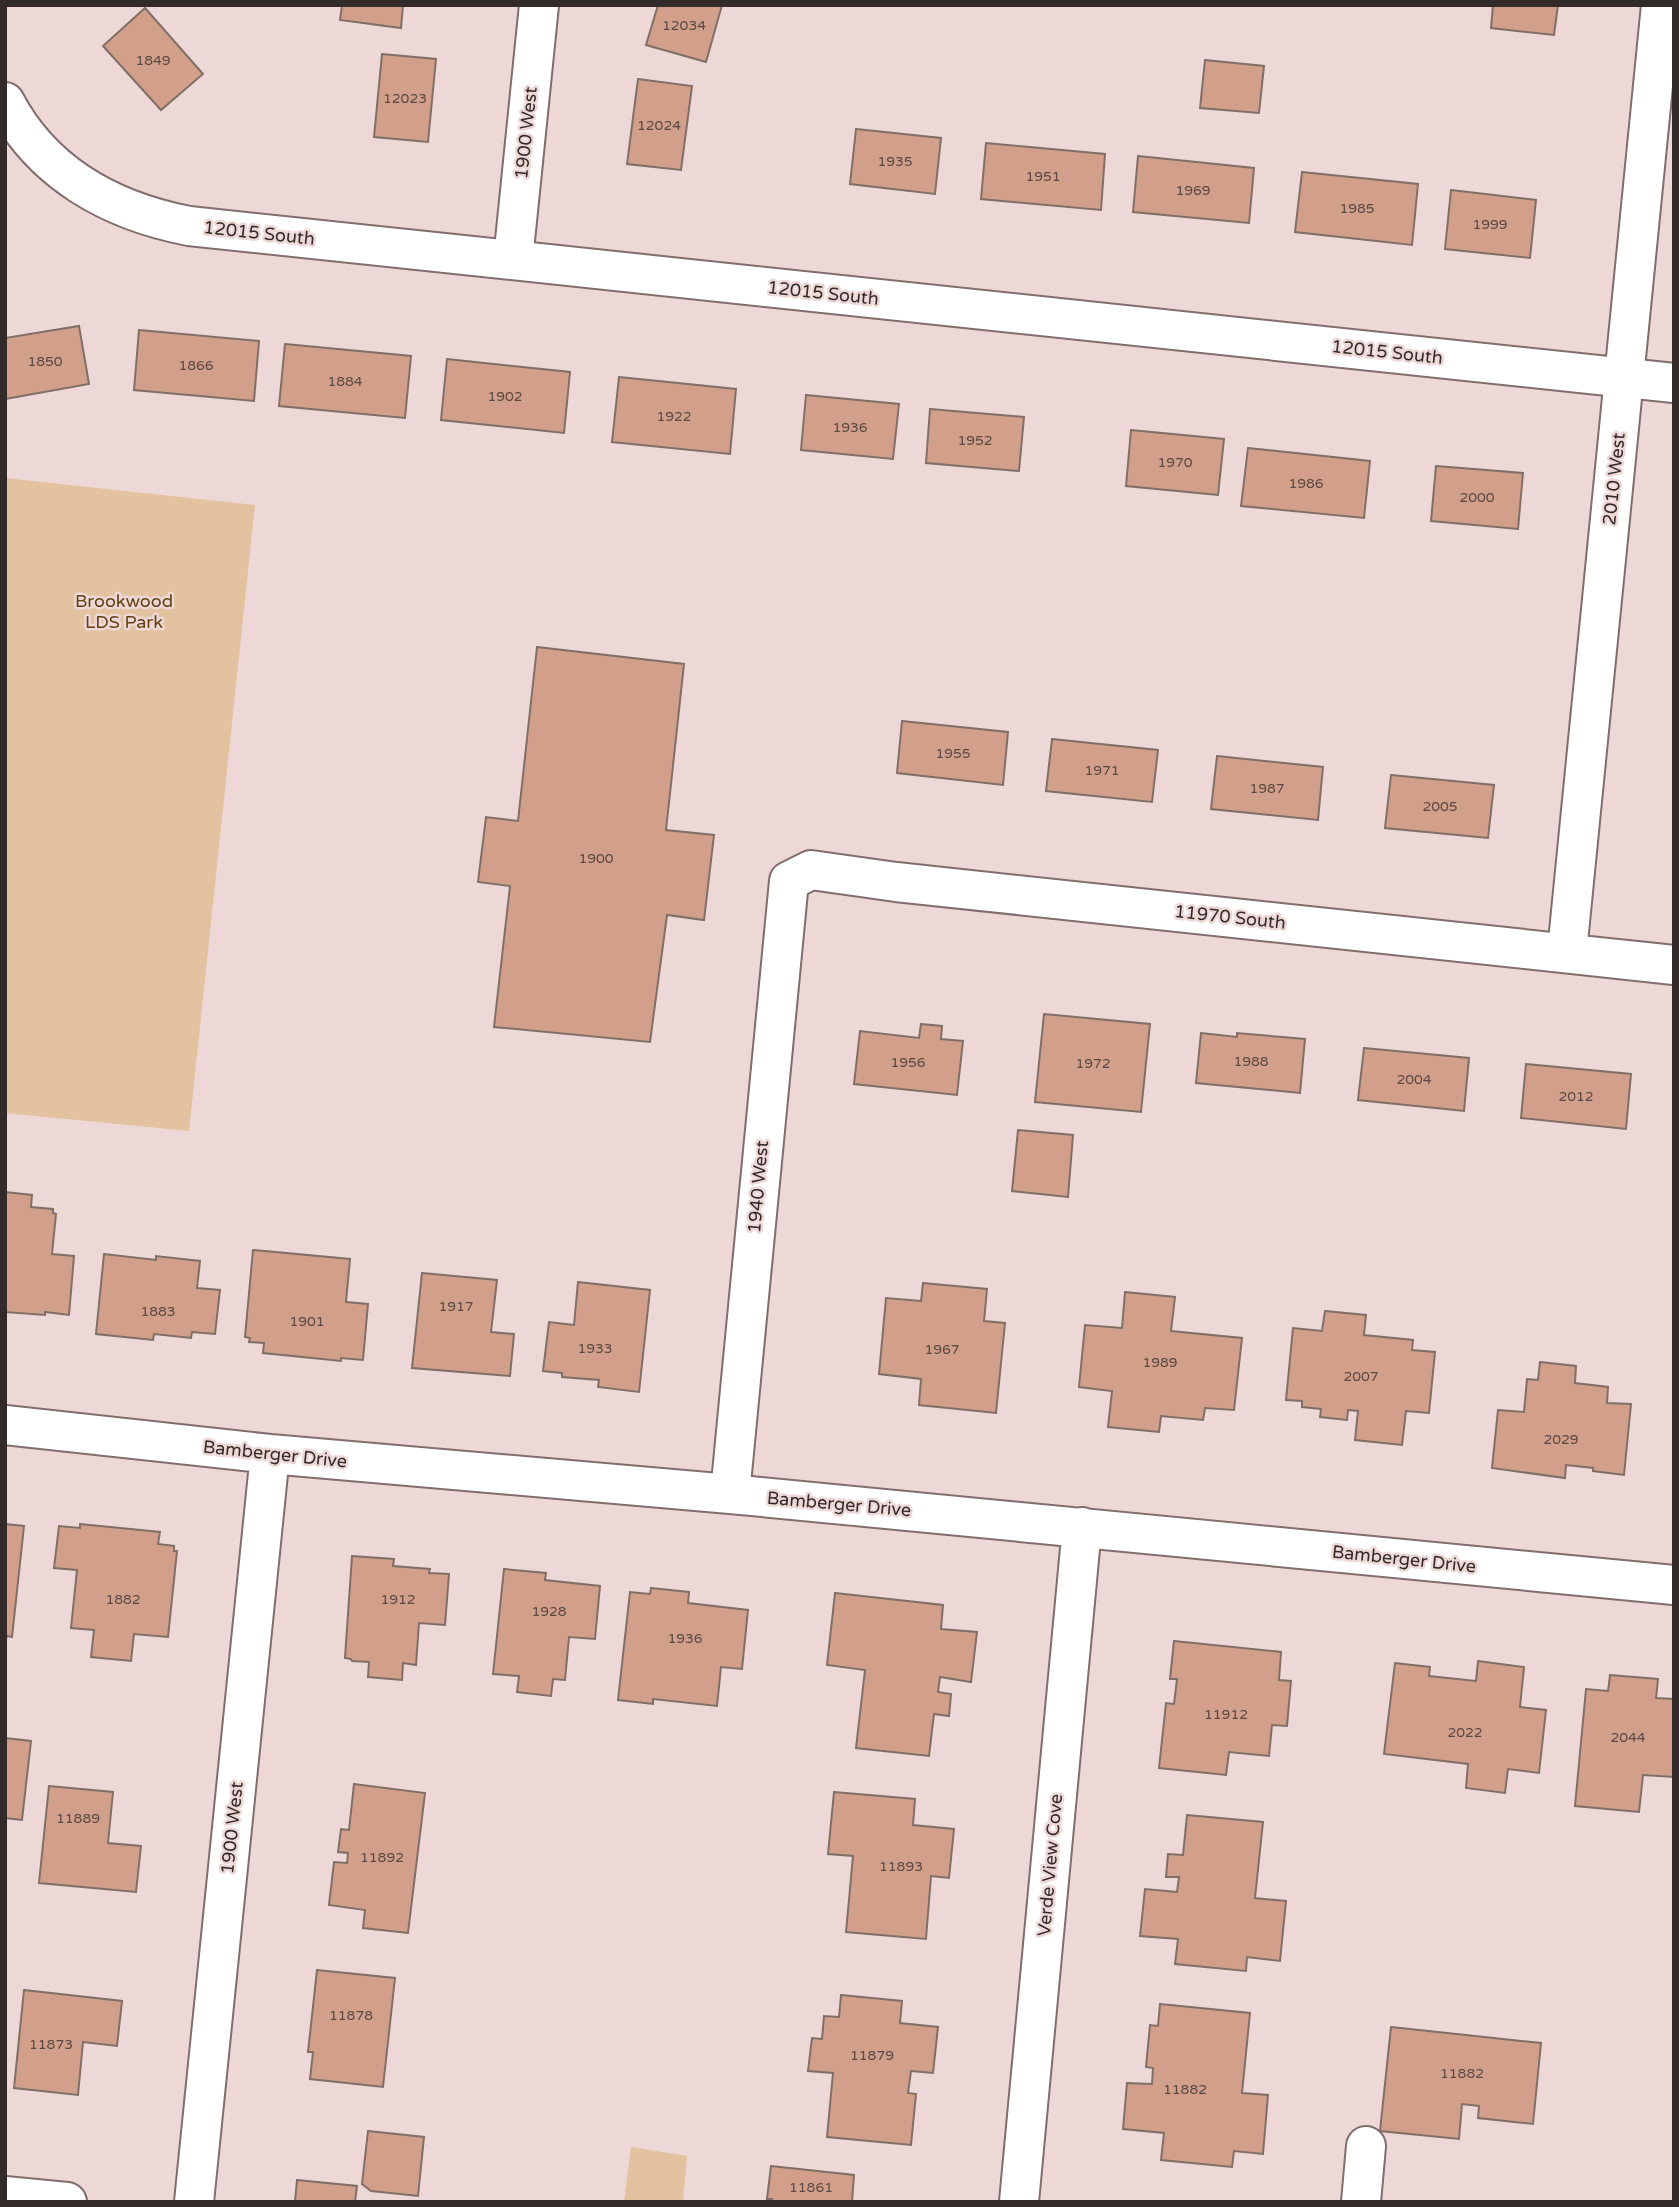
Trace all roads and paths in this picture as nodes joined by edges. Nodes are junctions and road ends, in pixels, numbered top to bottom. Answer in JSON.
{"nodes":[{"id":1,"x":539,"y":5,"type":"edge"},
{"id":2,"x":1661,"y":5,"type":"edge"},
{"id":3,"x":5,"y":102,"type":"edge"},
{"id":4,"x":16,"y":147,"type":"edge"},
{"id":5,"x":513,"y":260,"type":"junction"},
{"id":6,"x":1624,"y":377,"type":"junction"},
{"id":7,"x":1674,"y":383,"type":"edge"},
{"id":8,"x":789,"y":881,"type":"joint"},
{"id":9,"x":1567,"y":952,"type":"junction"},
{"id":10,"x":1674,"y":965,"type":"edge"},
{"id":11,"x":5,"y":1424,"type":"edge"},
{"id":12,"x":270,"y":1454,"type":"junction"},
{"id":13,"x":730,"y":1494,"type":"junction"},
{"id":14,"x":1082,"y":1527,"type":"junction"},
{"id":15,"x":1674,"y":1585,"type":"edge"},
{"id":16,"x":1366,"y":2147,"type":"dead end"},
{"id":17,"x":5,"y":2196,"type":"edge"},
{"id":18,"x":67,"y":2202,"type":"edge"},
{"id":19,"x":194,"y":2202,"type":"edge"},
{"id":20,"x":1019,"y":2202,"type":"edge"},
{"id":21,"x":1361,"y":2202,"type":"edge"}],
"edges":[{"from":1,"to":5,"type":"street","name":"1900 West"},
{"from":2,"to":6,"type":"street","name":"2010 West"},
{"from":3,"to":4,"type":"street","name":"12015 South"},
{"from":4,"to":5,"type":"street","name":"12015 South"},
{"from":5,"to":6,"type":"street","name":"12015 South"},
{"from":6,"to":7,"type":"street","name":"12015 South"},
{"from":6,"to":9,"type":"street","name":"2010 West"},
{"from":8,"to":9,"type":"street","name":"11970 South"},
{"from":8,"to":13,"type":"street","name":"1940 West"},
{"from":9,"to":10,"type":"street","name":"11970 South"},
{"from":11,"to":12,"type":"street","name":"Bamberger Drive"},
{"from":12,"to":13,"type":"street","name":"Bamberger Drive"},
{"from":12,"to":19,"type":"street","name":"1900 West"},
{"from":13,"to":14,"type":"street","name":"Bamberger Drive"},
{"from":14,"to":15,"type":"street","name":"Bamberger Drive"},
{"from":14,"to":20,"type":"street","name":"Verde View Cove"},
{"from":16,"to":21,"type":"street"},
{"from":17,"to":18,"type":"street"}]}
